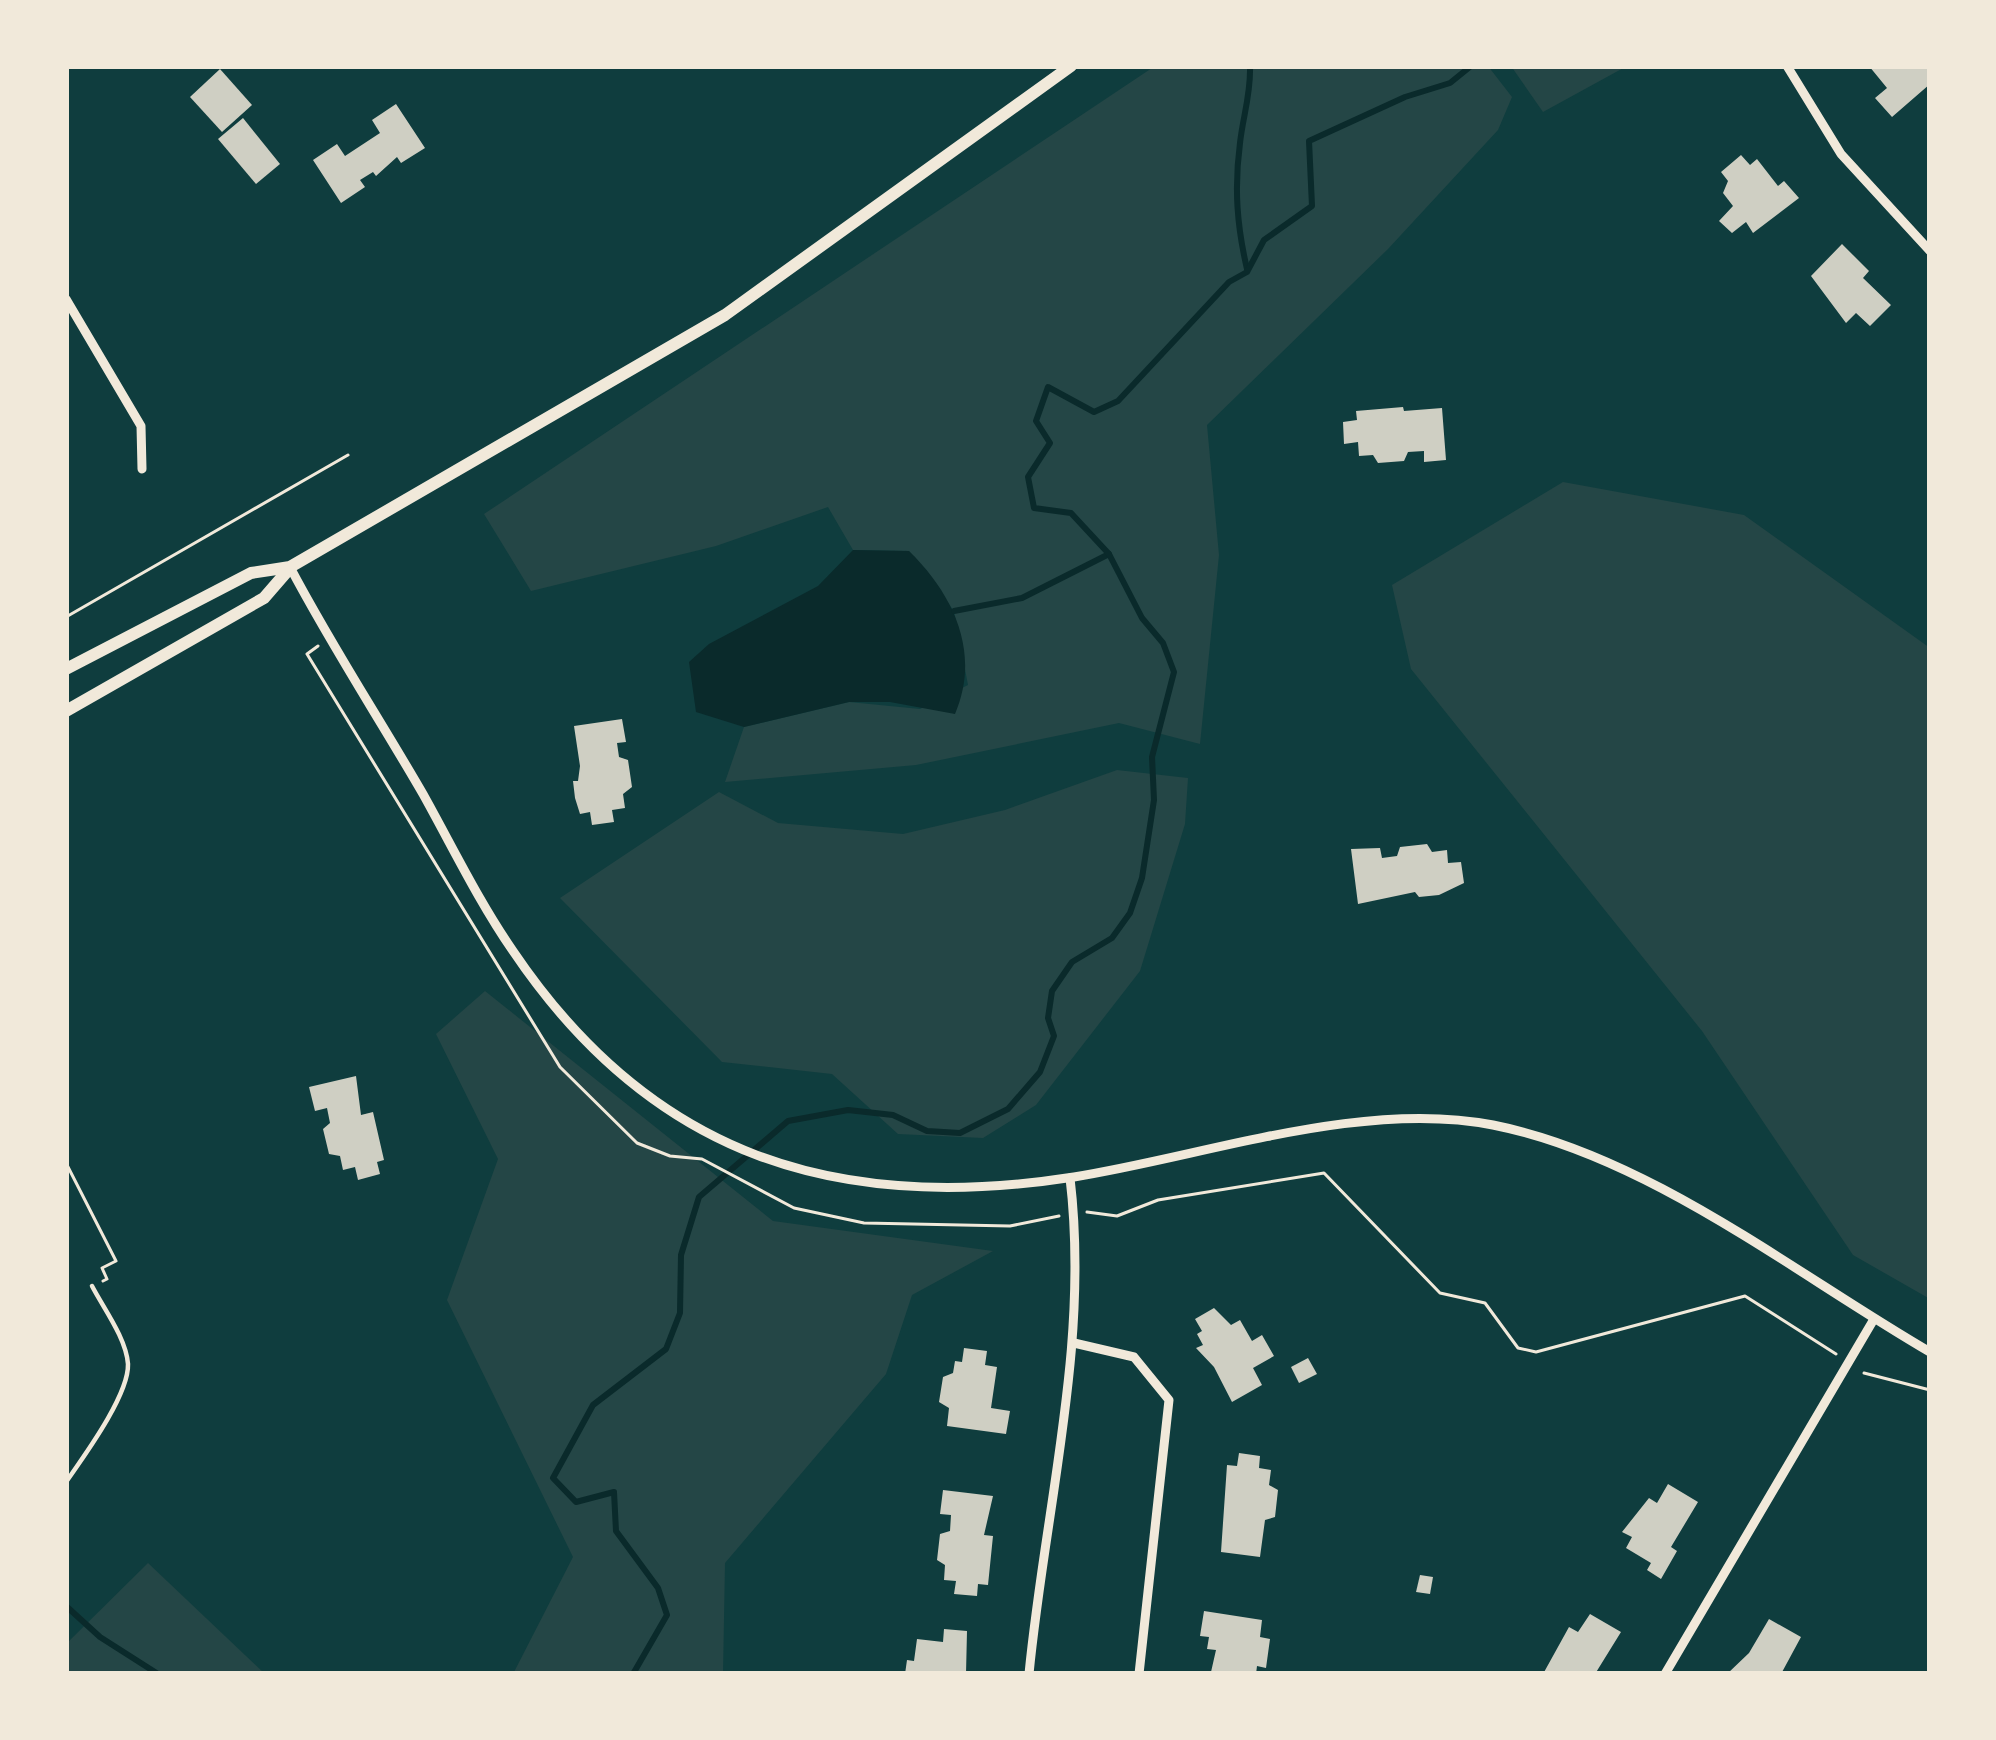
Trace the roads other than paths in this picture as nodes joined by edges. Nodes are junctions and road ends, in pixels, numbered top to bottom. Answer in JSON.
{"nodes":[{"id":1,"x":1071,"y":66,"type":"edge"},
{"id":2,"x":1786,"y":66,"type":"edge"},
{"id":3,"x":1930,"y":251,"type":"edge"},
{"id":4,"x":66,"y":299,"type":"edge"},
{"id":5,"x":142,"y":469,"type":"dead end"},
{"id":6,"x":290,"y":567,"type":"junction"},
{"id":7,"x":66,"y":669,"type":"edge"},
{"id":8,"x":66,"y":711,"type":"edge"},
{"id":9,"x":1070,"y":1178,"type":"junction"},
{"id":10,"x":92,"y":1286,"type":"road end"},
{"id":11,"x":1874,"y":1319,"type":"junction"},
{"id":12,"x":1074,"y":1343,"type":"junction"},
{"id":13,"x":1930,"y":1352,"type":"edge"},
{"id":14,"x":66,"y":1482,"type":"edge"},
{"id":15,"x":1029,"y":1674,"type":"edge"},
{"id":16,"x":1138,"y":1674,"type":"edge"},
{"id":17,"x":1665,"y":1674,"type":"edge"}],
"edges":[{"from":1,"to":6,"type":"main road"},
{"from":2,"to":3,"type":"street"},
{"from":4,"to":5,"type":"street"},
{"from":6,"to":7,"type":"main road"},
{"from":6,"to":8,"type":"main road"},
{"from":6,"to":9,"type":"street"},
{"from":9,"to":11,"type":"street"},
{"from":9,"to":12,"type":"street"},
{"from":10,"to":14,"type":"lane"},
{"from":11,"to":13,"type":"street"},
{"from":11,"to":17,"type":"street"},
{"from":12,"to":15,"type":"street"},
{"from":12,"to":16,"type":"street"}]}
